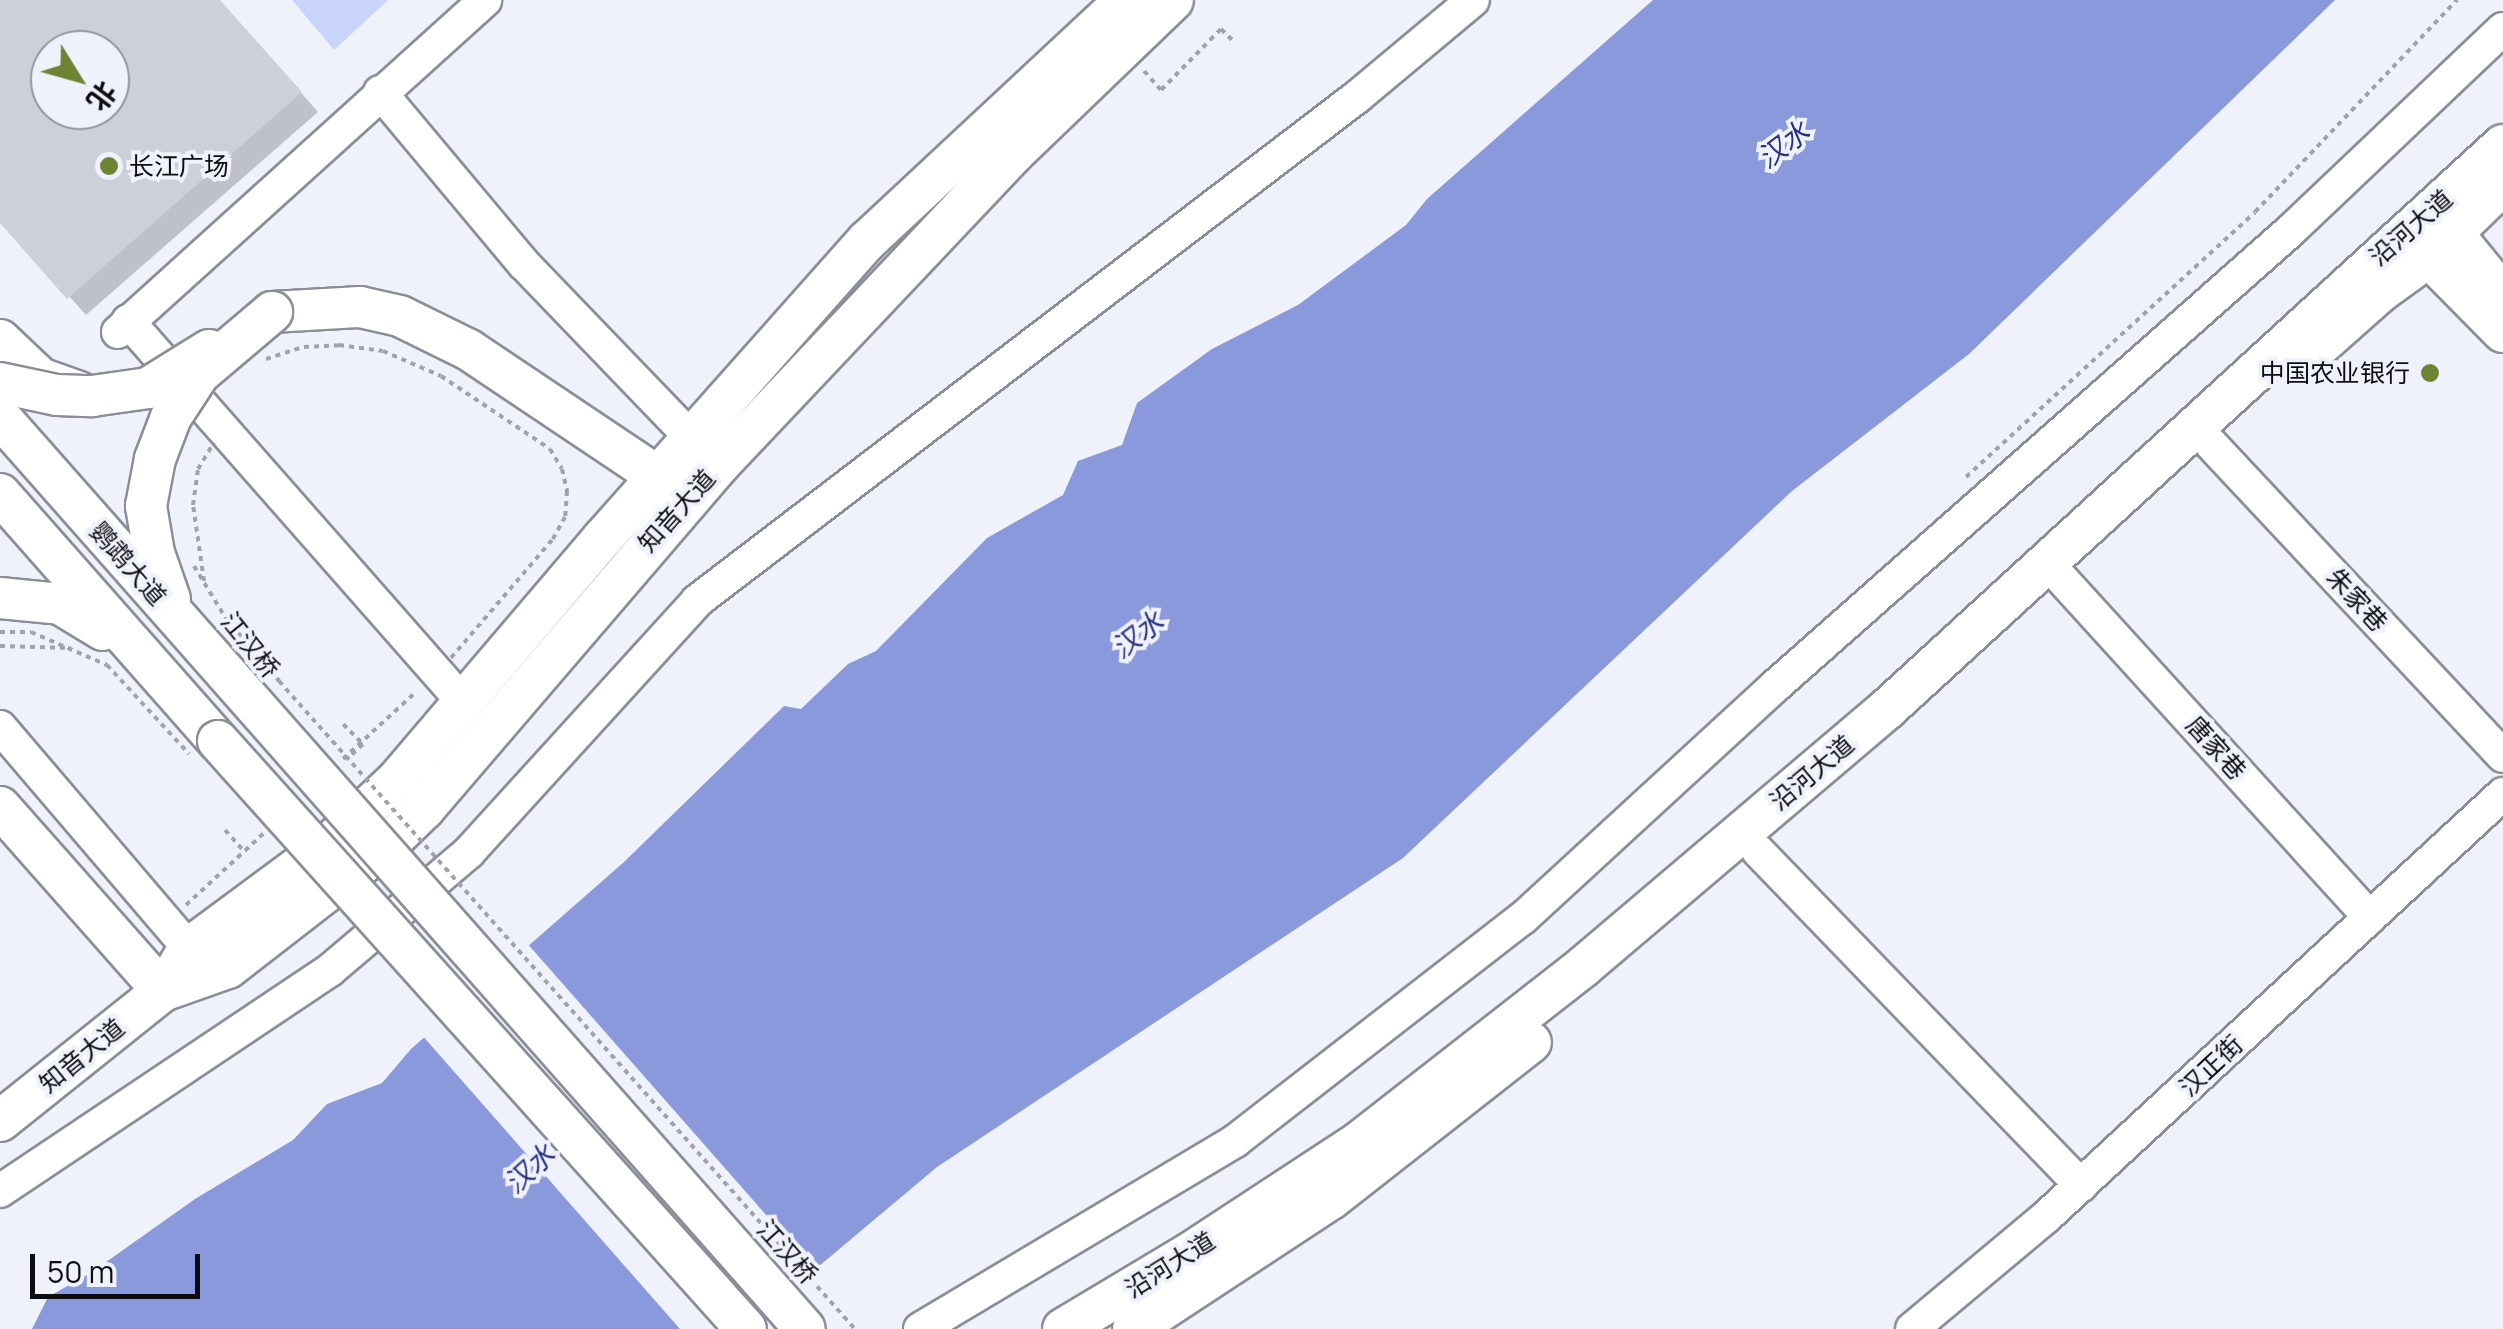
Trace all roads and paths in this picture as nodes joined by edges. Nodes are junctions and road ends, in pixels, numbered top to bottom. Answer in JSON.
{"nodes":[{"id":1,"x":486,"y":0,"type":"edge"},
{"id":2,"x":1125,"y":0,"type":"edge"},
{"id":3,"x":1173,"y":0,"type":"edge"},
{"id":4,"x":1473,"y":0,"type":"edge"},
{"id":5,"x":2457,"y":0,"type":"edge"},
{"id":6,"x":2503,"y":29,"type":"edge"},
{"id":7,"x":1233,"y":41,"type":"dead end"},
{"id":8,"x":1138,"y":65,"type":"dead end"},
{"id":9,"x":380,"y":92,"type":"junction"},
{"id":10,"x":2503,"y":144,"type":"edge"},
{"id":11,"x":2497,"y":190,"type":"edge"},
{"id":12,"x":2430,"y":235,"type":"junction"},
{"id":13,"x":2380,"y":292,"type":"junction"},
{"id":14,"x":2501,"y":311,"type":"edge"},
{"id":15,"x":272,"y":312,"type":"junction"},
{"id":16,"x":0,"y":340,"type":"edge"},
{"id":17,"x":262,"y":360,"type":"dead end"},
{"id":18,"x":0,"y":384,"type":"edge"},
{"id":19,"x":92,"y":396,"type":"junction"},
{"id":20,"x":0,"y":417,"type":"edge"},
{"id":21,"x":214,"y":442,"type":"dead end"},
{"id":22,"x":2211,"y":444,"type":"junction"},
{"id":23,"x":705,"y":452,"type":"junction"},
{"id":24,"x":673,"y":487,"type":"junction"},
{"id":25,"x":1955,"y":488,"type":"dead end"},
{"id":26,"x":0,"y":494,"type":"edge"},
{"id":27,"x":191,"y":561,"type":"dead end"},
{"id":28,"x":2062,"y":578,"type":"junction"},
{"id":29,"x":205,"y":585,"type":"junction"},
{"id":30,"x":0,"y":598,"type":"edge"},
{"id":31,"x":182,"y":626,"type":"junction"},
{"id":32,"x":0,"y":632,"type":"edge"},
{"id":33,"x":0,"y":646,"type":"edge"},
{"id":34,"x":76,"y":648,"type":"junction"},
{"id":35,"x":449,"y":660,"type":"dead end"},
{"id":36,"x":146,"y":662,"type":"junction"},
{"id":37,"x":464,"y":704,"type":"junction"},
{"id":38,"x":256,"y":710,"type":"joint"},
{"id":39,"x":343,"y":724,"type":"dead end"},
{"id":40,"x":0,"y":727,"type":"edge"},
{"id":41,"x":208,"y":753,"type":"junction"},
{"id":42,"x":2503,"y":756,"type":"edge"},
{"id":43,"x":348,"y":758,"type":"junction"},
{"id":44,"x":2503,"y":794,"type":"edge"},
{"id":45,"x":0,"y":806,"type":"edge"},
{"id":46,"x":225,"y":830,"type":"dead end"},
{"id":47,"x":261,"y":835,"type":"dead end"},
{"id":48,"x":1758,"y":851,"type":"junction"},
{"id":49,"x":2370,"y":917,"type":"junction"},
{"id":50,"x":189,"y":948,"type":"junction"},
{"id":51,"x":164,"y":991,"type":"junction"},
{"id":52,"x":0,"y":1121,"type":"edge"},
{"id":53,"x":2080,"y":1185,"type":"junction"},
{"id":54,"x":0,"y":1191,"type":"edge"},
{"id":55,"x":746,"y":1329,"type":"edge"},
{"id":56,"x":805,"y":1329,"type":"edge"},
{"id":57,"x":855,"y":1329,"type":"edge"},
{"id":58,"x":920,"y":1329,"type":"edge"},
{"id":59,"x":1063,"y":1329,"type":"edge"},
{"id":60,"x":1133,"y":1329,"type":"edge"},
{"id":61,"x":1912,"y":1329,"type":"edge"}],
"edges":[{"from":1,"to":9,"type":"street"},
{"from":2,"to":23,"type":"main road","name":"知音大道"},
{"from":3,"to":23,"type":"main road","name":"知音大道"},
{"from":4,"to":54,"type":"street"},
{"from":5,"to":25,"type":"path"},
{"from":6,"to":58,"type":"street"},
{"from":7,"to":8,"type":"path"},
{"from":9,"to":23,"type":"street"},
{"from":9,"to":37,"type":"street"},
{"from":10,"to":12,"type":"main road","name":"沿河大道"},
{"from":11,"to":12,"type":"main road","name":"沿河大道"},
{"from":11,"to":14,"type":"main road"},
{"from":12,"to":13,"type":"main road","name":"沿河大道"},
{"from":12,"to":14,"type":"main road"},
{"from":12,"to":59,"type":"main road","name":"沿河大道"},
{"from":13,"to":14,"type":"main road"},
{"from":13,"to":22,"type":"main road","name":"沿河大道"},
{"from":15,"to":19,"type":"main road","bridge":true},
{"from":15,"to":24,"type":"main road"},
{"from":15,"to":31,"type":"main road","bridge":true},
{"from":16,"to":19,"type":"main road"},
{"from":17,"to":35,"type":"path","bridge":true},
{"from":18,"to":19,"type":"main road","bridge":true},
{"from":20,"to":31,"type":"main road","name":"鹦鹉大道","bridge":true},
{"from":21,"to":29,"type":"path","bridge":true},
{"from":22,"to":28,"type":"main road","name":"沿河大道"},
{"from":22,"to":42,"type":"street","name":"朱家巷"},
{"from":23,"to":24,"type":"main road","name":"知音大道"},
{"from":24,"to":37,"type":"main road","name":"知音大道"},
{"from":24,"to":51,"type":"main road","name":"知音大道"},
{"from":26,"to":36,"type":"main road","name":"鹦鹉大道"},
{"from":27,"to":29,"type":"path","name":"江汉桥","bridge":true},
{"from":28,"to":48,"type":"main road","name":"沿河大道"},
{"from":28,"to":49,"type":"street","name":"唐家巷"},
{"from":29,"to":43,"type":"path","name":"江汉桥","bridge":true},
{"from":30,"to":36,"type":"main road"},
{"from":31,"to":38,"type":"main road","name":"鹦鹉大道","bridge":true},
{"from":32,"to":34,"type":"path","bridge":true},
{"from":33,"to":34,"type":"path","bridge":true},
{"from":34,"to":41,"type":"path","bridge":true},
{"from":36,"to":41,"type":"main road","name":"鹦鹉大道"},
{"from":37,"to":50,"type":"main road","name":"知音大道"},
{"from":38,"to":56,"type":"main road","name":"江汉桥","bridge":true},
{"from":39,"to":43,"type":"path","bridge":true},
{"from":40,"to":50,"type":"street"},
{"from":41,"to":55,"type":"main road","bridge":true},
{"from":43,"to":57,"type":"path","name":"江汉桥","bridge":true},
{"from":44,"to":49,"type":"street","name":"汉正街"},
{"from":45,"to":51,"type":"main road"},
{"from":46,"to":47,"type":"path"},
{"from":48,"to":53,"type":"street"},
{"from":48,"to":60,"type":"main road","name":"沿河大道"},
{"from":49,"to":53,"type":"street","name":"汉正街"},
{"from":50,"to":51,"type":"main road","name":"知音大道"},
{"from":51,"to":52,"type":"main road","name":"知音大道"},
{"from":53,"to":61,"type":"street","name":"汉正街"}]}
